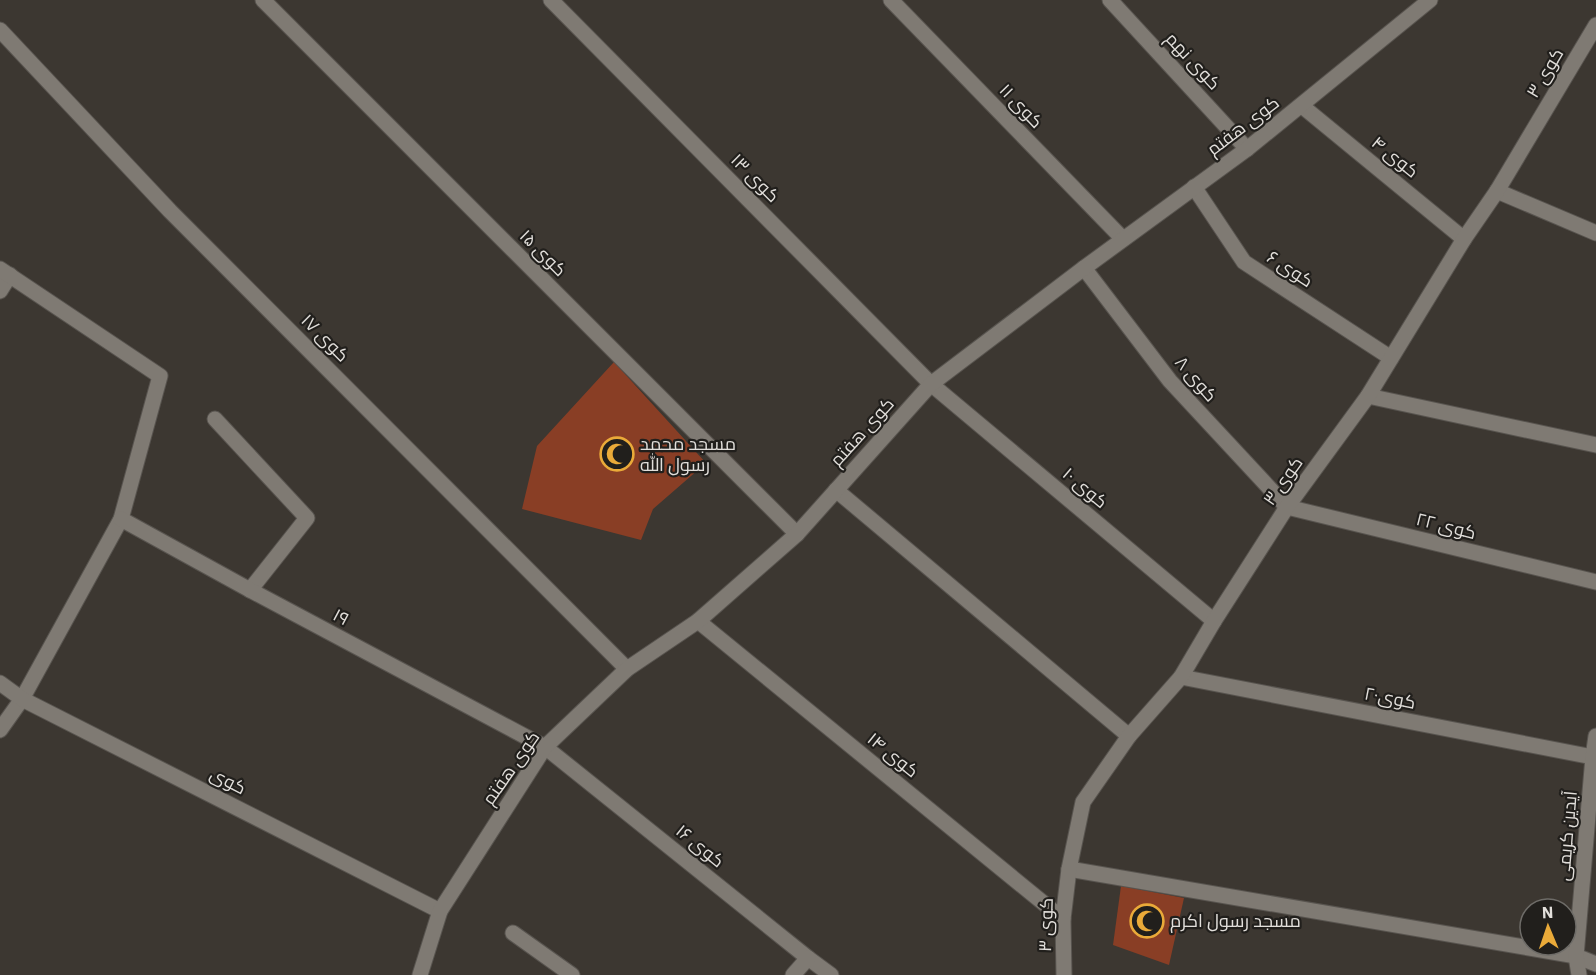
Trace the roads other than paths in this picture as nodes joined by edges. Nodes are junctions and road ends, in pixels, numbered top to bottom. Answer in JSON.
{"nodes":[{"id":1,"x":263,"y":0,"type":"edge"},
{"id":2,"x":551,"y":0,"type":"edge"},
{"id":3,"x":891,"y":0,"type":"edge"},
{"id":4,"x":1110,"y":0,"type":"edge"},
{"id":5,"x":1430,"y":0,"type":"edge"},
{"id":6,"x":1596,"y":25,"type":"edge"},
{"id":7,"x":0,"y":30,"type":"edge"},
{"id":8,"x":1302,"y":106,"type":"junction"},
{"id":9,"x":1248,"y":149,"type":"junction"},
{"id":10,"x":1194,"y":187,"type":"junction"},
{"id":11,"x":1497,"y":191,"type":"junction"},
{"id":12,"x":1596,"y":233,"type":"edge"},
{"id":13,"x":1123,"y":239,"type":"junction"},
{"id":14,"x":1464,"y":239,"type":"junction"},
{"id":15,"x":1084,"y":268,"type":"junction"},
{"id":16,"x":5,"y":272,"type":"edge"},
{"id":17,"x":0,"y":291,"type":"edge"},
{"id":18,"x":1391,"y":358,"type":"junction"},
{"id":19,"x":931,"y":384,"type":"junction"},
{"id":20,"x":1368,"y":396,"type":"junction"},
{"id":21,"x":215,"y":419,"type":"dead end"},
{"id":22,"x":1596,"y":445,"type":"edge"},
{"id":23,"x":836,"y":490,"type":"junction"},
{"id":24,"x":1287,"y":507,"type":"junction"},
{"id":25,"x":121,"y":519,"type":"junction"},
{"id":26,"x":797,"y":534,"type":"junction"},
{"id":27,"x":1596,"y":582,"type":"edge"},
{"id":28,"x":249,"y":590,"type":"junction"},
{"id":29,"x":698,"y":621,"type":"junction"},
{"id":30,"x":1215,"y":621,"type":"junction"},
{"id":31,"x":627,"y":669,"type":"junction"},
{"id":32,"x":1181,"y":677,"type":"junction"},
{"id":33,"x":0,"y":683,"type":"edge"},
{"id":34,"x":22,"y":699,"type":"junction"},
{"id":35,"x":0,"y":730,"type":"edge"},
{"id":36,"x":1129,"y":736,"type":"junction"},
{"id":37,"x":1596,"y":736,"type":"edge"},
{"id":38,"x":545,"y":747,"type":"junction"},
{"id":39,"x":1593,"y":757,"type":"junction"},
{"id":40,"x":1069,"y":869,"type":"junction"},
{"id":41,"x":441,"y":911,"type":"junction"},
{"id":42,"x":1063,"y":919,"type":"junction"},
{"id":43,"x":513,"y":933,"type":"dead end"},
{"id":44,"x":1578,"y":933,"type":"edge"},
{"id":45,"x":1518,"y":946,"type":"edge"},
{"id":46,"x":1576,"y":957,"type":"edge"},
{"id":47,"x":1578,"y":957,"type":"edge"},
{"id":48,"x":808,"y":958,"type":"junction"},
{"id":49,"x":1596,"y":964,"type":"edge"},
{"id":50,"x":420,"y":975,"type":"edge"},
{"id":51,"x":572,"y":975,"type":"edge"},
{"id":52,"x":793,"y":975,"type":"edge"},
{"id":53,"x":831,"y":975,"type":"edge"},
{"id":54,"x":1065,"y":975,"type":"edge"},
{"id":55,"x":1579,"y":975,"type":"edge"}],
"edges":[{"from":1,"to":26,"type":"street","name":"کوی ۱۵"},
{"from":2,"to":19,"type":"street","name":"کوی ۱۳"},
{"from":3,"to":13,"type":"street","name":"کوی ۱۱"},
{"from":4,"to":9,"type":"street","name":"کوی نهم"},
{"from":5,"to":8,"type":"street","name":"کوی هفتم"},
{"from":6,"to":11,"type":"street","name":"کوی ۳"},
{"from":7,"to":31,"type":"street","name":"کوی ۱۷"},
{"from":8,"to":9,"type":"street","name":"کوی هفتم"},
{"from":8,"to":14,"type":"street","name":"کوی ۴"},
{"from":9,"to":10,"type":"street","name":"کوی هفتم"},
{"from":10,"to":13,"type":"street","name":"کوی هفتم"},
{"from":10,"to":18,"type":"street","name":"کوی ۶"},
{"from":11,"to":12,"type":"street"},
{"from":11,"to":14,"type":"street","name":"کوی ۳"},
{"from":13,"to":15,"type":"street","name":"کوی هفتم"},
{"from":14,"to":18,"type":"street","name":"کوی ۳"},
{"from":15,"to":19,"type":"street","name":"کوی هفتم"},
{"from":15,"to":24,"type":"street","name":"کوی ۸"},
{"from":16,"to":17,"type":"street"},
{"from":16,"to":25,"type":"street"},
{"from":18,"to":20,"type":"street","name":"کوی ۳"},
{"from":19,"to":23,"type":"street","name":"کوی هفتم"},
{"from":19,"to":30,"type":"street","name":"کوی ۱۰"},
{"from":20,"to":22,"type":"street"},
{"from":20,"to":24,"type":"street","name":"کوی ۳"},
{"from":21,"to":28,"type":"street"},
{"from":23,"to":26,"type":"street","name":"کوی هفتم"},
{"from":23,"to":36,"type":"street"},
{"from":24,"to":27,"type":"street","name":"کوی ۲۲"},
{"from":24,"to":30,"type":"street","name":"کوی ۳"},
{"from":25,"to":28,"type":"street","name":"۱۹"},
{"from":25,"to":34,"type":"street"},
{"from":26,"to":29,"type":"street","name":"کوی هفتم"},
{"from":28,"to":38,"type":"street","name":"۱۹"},
{"from":29,"to":31,"type":"street","name":"کوی هفتم"},
{"from":29,"to":42,"type":"street","name":"کوی ۱۴"},
{"from":30,"to":32,"type":"street","name":"کوی ۳"},
{"from":31,"to":38,"type":"street","name":"کوی هفتم"},
{"from":32,"to":36,"type":"street","name":"کوی ۳"},
{"from":32,"to":39,"type":"street","name":"کوی۲۰"},
{"from":33,"to":34,"type":"street","name":"کوی"},
{"from":34,"to":35,"type":"street"},
{"from":34,"to":41,"type":"street","name":"کوی"},
{"from":36,"to":40,"type":"street","name":"کوی ۳"},
{"from":37,"to":39,"type":"street","name":"آیدین کریمی"},
{"from":38,"to":41,"type":"street","name":"کوی هفتم"},
{"from":38,"to":48,"type":"street","name":"کوی ۱۶"},
{"from":39,"to":44,"type":"street","name":"آیدین کریمی"},
{"from":40,"to":42,"type":"street","name":"کوی ۳"},
{"from":40,"to":45,"type":"street"},
{"from":41,"to":50,"type":"street","name":"کوی هفتم"},
{"from":42,"to":54,"type":"street","name":"کوی ۳"},
{"from":43,"to":51,"type":"street"},
{"from":46,"to":55,"type":"street","name":"آیدین کریمی"},
{"from":47,"to":49,"type":"street"},
{"from":48,"to":52,"type":"street"},
{"from":48,"to":53,"type":"street","name":"کوی ۱۶"}]}
